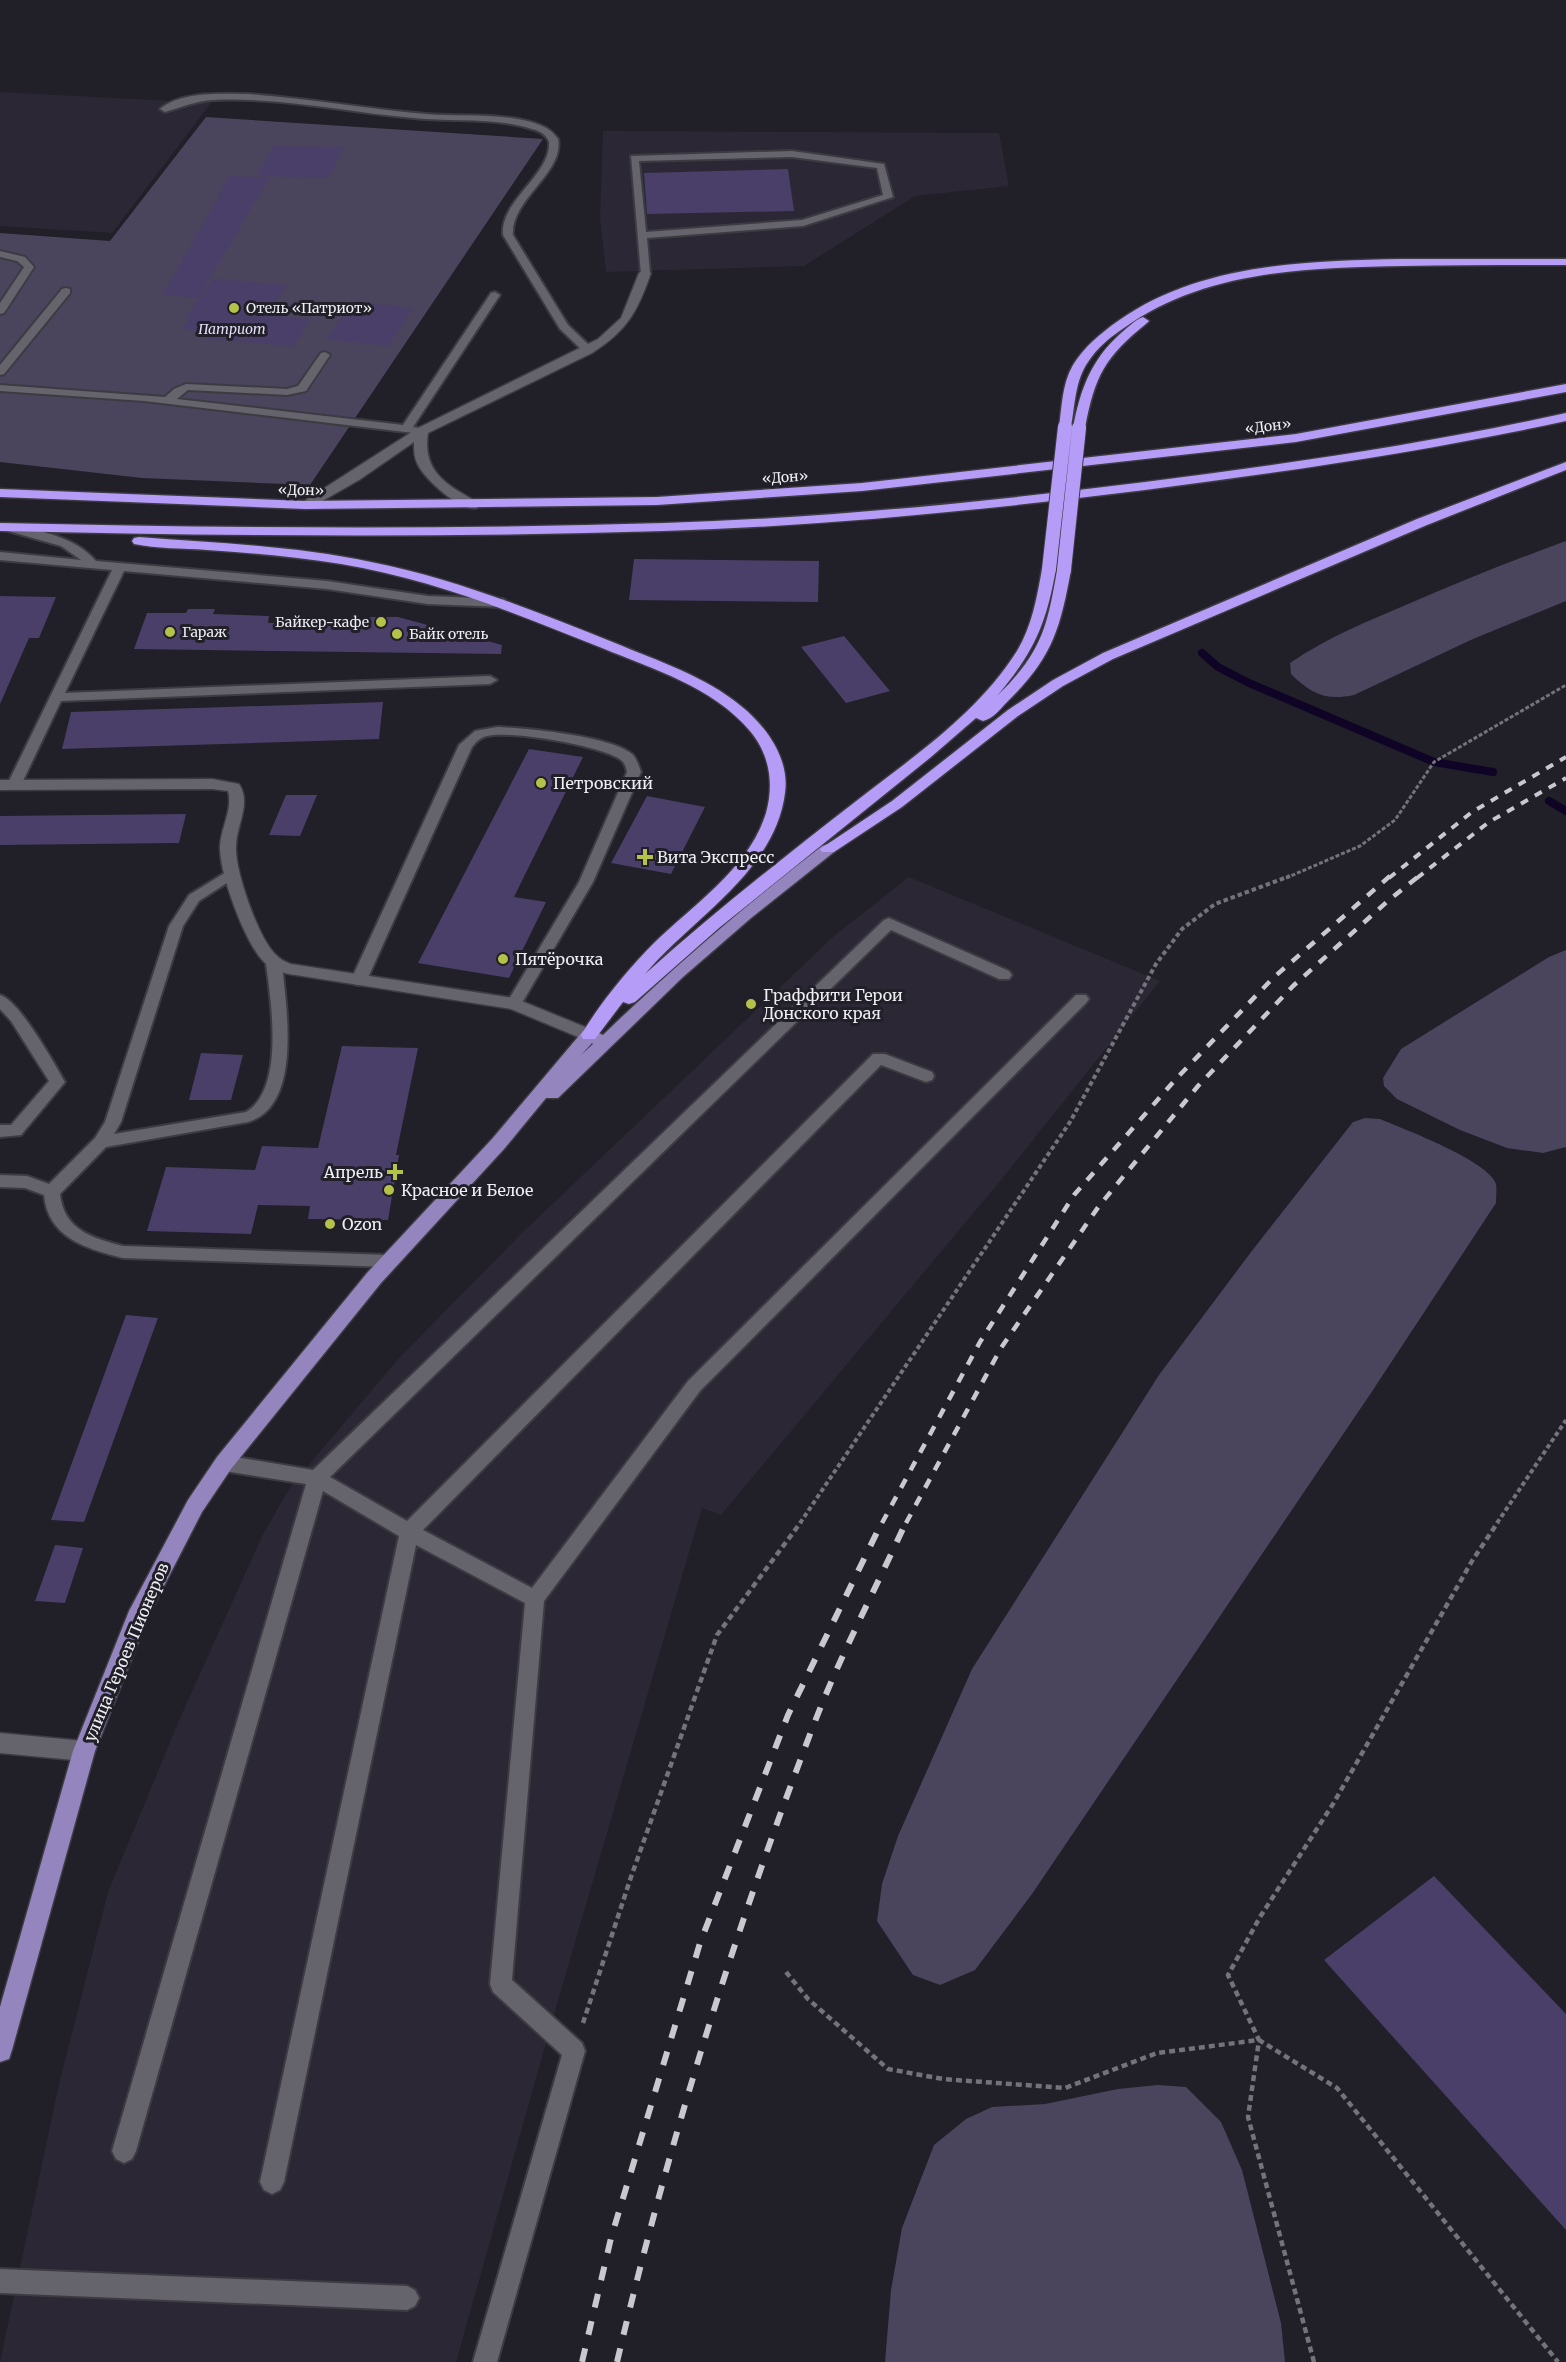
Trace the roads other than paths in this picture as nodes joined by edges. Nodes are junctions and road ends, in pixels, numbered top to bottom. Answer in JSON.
{"nodes":[{"id":1,"x":165,"y":110,"type":"dead end"},
{"id":2,"x":641,"y":235,"type":"junction"},
{"id":3,"x":0,"y":254,"type":"edge"},
{"id":4,"x":1566,"y":262,"type":"edge"},
{"id":5,"x":1566,"y":272,"type":"edge"},
{"id":6,"x":645,"y":273,"type":"joint"},
{"id":7,"x":66,"y":291,"type":"dead end"},
{"id":8,"x":495,"y":295,"type":"dead end"},
{"id":9,"x":0,"y":311,"type":"edge"},
{"id":10,"x":588,"y":350,"type":"junction"},
{"id":11,"x":325,"y":355,"type":"dead end"},
{"id":12,"x":0,"y":372,"type":"edge"},
{"id":13,"x":1566,"y":380,"type":"edge"},
{"id":14,"x":0,"y":388,"type":"edge"},
{"id":15,"x":1566,"y":388,"type":"edge"},
{"id":16,"x":1528,"y":397,"type":"junction"},
{"id":17,"x":168,"y":401,"type":"junction"},
{"id":18,"x":1566,"y":417,"type":"edge"},
{"id":19,"x":1072,"y":428,"type":"junction"},
{"id":20,"x":406,"y":429,"type":"junction"},
{"id":21,"x":422,"y":431,"type":"junction"},
{"id":22,"x":1566,"y":466,"type":"edge"},
{"id":23,"x":0,"y":493,"type":"edge"},
{"id":24,"x":472,"y":505,"type":"junction"},
{"id":25,"x":305,"y":506,"type":"junction"},
{"id":26,"x":6,"y":527,"type":"edge"},
{"id":27,"x":0,"y":556,"type":"edge"},
{"id":28,"x":91,"y":563,"type":"junction"},
{"id":29,"x":120,"y":566,"type":"junction"},
{"id":30,"x":1056,"y":570,"type":"junction"},
{"id":31,"x":503,"y":603,"type":"junction"},
{"id":32,"x":490,"y":680,"type":"dead end"},
{"id":33,"x":57,"y":697,"type":"junction"},
{"id":34,"x":7,"y":785,"type":"edge"},
{"id":35,"x":828,"y":849,"type":"junction"},
{"id":36,"x":231,"y":874,"type":"junction"},
{"id":37,"x":274,"y":964,"type":"junction"},
{"id":38,"x":1004,"y":975,"type":"dead end"},
{"id":39,"x":359,"y":980,"type":"junction"},
{"id":40,"x":1081,"y":999,"type":"dead end"},
{"id":41,"x":0,"y":1000,"type":"edge"},
{"id":42,"x":513,"y":1004,"type":"junction"},
{"id":43,"x":589,"y":1035,"type":"junction"},
{"id":44,"x":606,"y":1043,"type":"junction"},
{"id":45,"x":926,"y":1076,"type":"dead end"},
{"id":46,"x":0,"y":1131,"type":"edge"},
{"id":47,"x":101,"y":1142,"type":"junction"},
{"id":48,"x":498,"y":1144,"type":"junction"},
{"id":49,"x":0,"y":1181,"type":"edge"},
{"id":50,"x":52,"y":1192,"type":"junction"},
{"id":51,"x":390,"y":1261,"type":"junction"},
{"id":52,"x":224,"y":1462,"type":"junction"},
{"id":53,"x":317,"y":1478,"type":"junction"},
{"id":54,"x":409,"y":1532,"type":"junction"},
{"id":55,"x":535,"y":1599,"type":"junction"},
{"id":56,"x":0,"y":1743,"type":"edge"},
{"id":57,"x":84,"y":1751,"type":"junction"},
{"id":58,"x":0,"y":2050,"type":"edge"},
{"id":59,"x":124,"y":2151,"type":"dead end"},
{"id":60,"x":272,"y":2182,"type":"dead end"},
{"id":61,"x":0,"y":2281,"type":"edge"},
{"id":62,"x":407,"y":2298,"type":"dead end"},
{"id":63,"x":485,"y":2362,"type":"edge"}],
"edges":[{"from":1,"to":10,"type":"lane"},
{"from":2,"to":2,"type":"lane"},
{"from":2,"to":6,"type":"lane"},
{"from":3,"to":9,"type":"lane"},
{"from":4,"to":19,"type":"highway"},
{"from":5,"to":19,"type":"highway"},
{"from":6,"to":10,"type":"street"},
{"from":7,"to":12,"type":"lane"},
{"from":8,"to":20,"type":"lane"},
{"from":10,"to":21,"type":"street"},
{"from":11,"to":17,"type":"lane"},
{"from":13,"to":16,"type":"highway"},
{"from":14,"to":17,"type":"lane"},
{"from":15,"to":16,"type":"highway","name":"«Дон»"},
{"from":16,"to":24,"type":"highway","name":"«Дон»"},
{"from":17,"to":20,"type":"lane"},
{"from":18,"to":26,"type":"highway"},
{"from":19,"to":30,"type":"highway","bridge":true},
{"from":20,"to":21,"type":"lane"},
{"from":21,"to":24,"type":"street"},
{"from":21,"to":25,"type":"street"},
{"from":22,"to":35,"type":"highway"},
{"from":23,"to":25,"type":"highway","name":"«Дон»"},
{"from":24,"to":25,"type":"highway","name":"«Дон»"},
{"from":26,"to":28,"type":"lane"},
{"from":26,"to":31,"type":"highway"},
{"from":27,"to":28,"type":"lane"},
{"from":28,"to":29,"type":"lane"},
{"from":29,"to":31,"type":"lane"},
{"from":29,"to":33,"type":"lane"},
{"from":30,"to":35,"type":"highway"},
{"from":30,"to":43,"type":"highway"},
{"from":31,"to":43,"type":"highway"},
{"from":32,"to":33,"type":"lane"},
{"from":33,"to":34,"type":"lane"},
{"from":34,"to":36,"type":"street"},
{"from":35,"to":44,"type":"main road"},
{"from":36,"to":37,"type":"street"},
{"from":36,"to":47,"type":"lane"},
{"from":37,"to":39,"type":"street"},
{"from":37,"to":47,"type":"lane"},
{"from":38,"to":53,"type":"lane"},
{"from":39,"to":42,"type":"street"},
{"from":39,"to":42,"type":"lane"},
{"from":40,"to":55,"type":"lane"},
{"from":41,"to":46,"type":"lane"},
{"from":42,"to":43,"type":"street"},
{"from":43,"to":44,"type":"main road"},
{"from":43,"to":48,"type":"main road"},
{"from":44,"to":48,"type":"main road"},
{"from":45,"to":54,"type":"lane"},
{"from":47,"to":50,"type":"lane"},
{"from":48,"to":51,"type":"main road","name":"улица Героев Пионеров"},
{"from":49,"to":50,"type":"lane"},
{"from":50,"to":51,"type":"lane"},
{"from":51,"to":52,"type":"main road","name":"улица Героев Пионеров"},
{"from":52,"to":53,"type":"lane"},
{"from":52,"to":57,"type":"main road","name":"улица Героев Пионеров"},
{"from":53,"to":54,"type":"lane"},
{"from":53,"to":59,"type":"lane"},
{"from":54,"to":55,"type":"lane"},
{"from":54,"to":60,"type":"lane"},
{"from":55,"to":63,"type":"lane"},
{"from":56,"to":57,"type":"street"},
{"from":57,"to":58,"type":"main road","name":"улица Героев Пионеров"},
{"from":61,"to":62,"type":"lane"}]}
